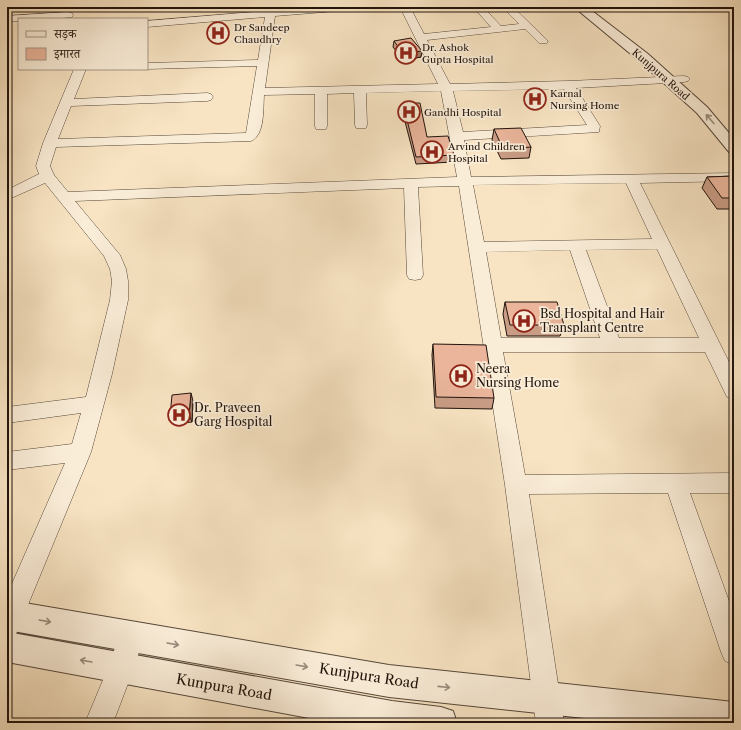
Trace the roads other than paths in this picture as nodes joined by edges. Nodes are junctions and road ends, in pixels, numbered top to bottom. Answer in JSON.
{"nodes":[{"id":1,"x":349,"y":7,"type":"edge"},
{"id":2,"x":405,"y":7,"type":"edge"},
{"id":3,"x":478,"y":7,"type":"edge"},
{"id":4,"x":507,"y":7,"type":"edge"},
{"id":5,"x":580,"y":7,"type":"edge"},
{"id":6,"x":593,"y":7,"type":"edge"},
{"id":7,"x":293,"y":10,"type":"edge"},
{"id":8,"x":69,"y":14,"type":"edge"},
{"id":9,"x":270,"y":14,"type":"junction"},
{"id":10,"x":18,"y":18,"type":"edge"},
{"id":11,"x":19,"y":18,"type":"edge"},
{"id":12,"x":7,"y":19,"type":"edge"},
{"id":13,"x":148,"y":24,"type":"edge"},
{"id":14,"x":527,"y":26,"type":"junction"},
{"id":15,"x":498,"y":29,"type":"junction"},
{"id":16,"x":421,"y":38,"type":"junction"},
{"id":17,"x":543,"y":41,"type":"dead end"},
{"id":18,"x":262,"y":63,"type":"junction"},
{"id":19,"x":148,"y":66,"type":"edge"},
{"id":20,"x":80,"y":70,"type":"edge"},
{"id":21,"x":684,"y":79,"type":"junction"},
{"id":22,"x":670,"y":81,"type":"junction"},
{"id":23,"x":568,"y":85,"type":"junction"},
{"id":24,"x":446,"y":88,"type":"junction"},
{"id":25,"x":360,"y":90,"type":"junction"},
{"id":26,"x":321,"y":91,"type":"junction"},
{"id":27,"x":258,"y":92,"type":"junction"},
{"id":28,"x":207,"y":97,"type":"dead end"},
{"id":29,"x":67,"y":103,"type":"junction"},
{"id":30,"x":721,"y":113,"type":"dead end"},
{"id":31,"x":361,"y":125,"type":"dead end"},
{"id":32,"x":321,"y":126,"type":"dead end"},
{"id":33,"x":457,"y":136,"type":"junction"},
{"id":34,"x":50,"y":143,"type":"junction"},
{"id":35,"x":734,"y":149,"type":"edge"},
{"id":36,"x":47,"y":176,"type":"junction"},
{"id":37,"x":734,"y":177,"type":"edge"},
{"id":38,"x":631,"y":179,"type":"junction"},
{"id":39,"x":465,"y":181,"type":"junction"},
{"id":40,"x":411,"y":184,"type":"junction"},
{"id":41,"x":7,"y":196,"type":"edge"},
{"id":42,"x":64,"y":197,"type":"junction"},
{"id":43,"x":662,"y":244,"type":"junction"},
{"id":44,"x":576,"y":246,"type":"junction"},
{"id":45,"x":477,"y":247,"type":"junction"},
{"id":46,"x":415,"y":275,"type":"dead end"},
{"id":47,"x":492,"y":345,"type":"junction"},
{"id":48,"x":612,"y":345,"type":"junction"},
{"id":49,"x":711,"y":345,"type":"junction"},
{"id":50,"x":734,"y":392,"type":"edge"},
{"id":51,"x":93,"y":404,"type":"junction"},
{"id":52,"x":7,"y":415,"type":"edge"},
{"id":53,"x":80,"y":452,"type":"junction"},
{"id":54,"x":7,"y":461,"type":"edge"},
{"id":55,"x":734,"y":483,"type":"edge"},
{"id":56,"x":516,"y":485,"type":"junction"},
{"id":57,"x":676,"y":485,"type":"junction"},
{"id":58,"x":8,"y":618,"type":"edge"},
{"id":59,"x":131,"y":636,"type":"junction"},
{"id":60,"x":7,"y":647,"type":"edge"},
{"id":61,"x":734,"y":652,"type":"edge"},
{"id":62,"x":121,"y":668,"type":"junction"},
{"id":63,"x":548,"y":710,"type":"edge"},
{"id":64,"x":596,"y":713,"type":"edge"},
{"id":65,"x":341,"y":716,"type":"edge"},
{"id":66,"x":734,"y":718,"type":"edge"},
{"id":67,"x":99,"y":723,"type":"edge"},
{"id":68,"x":441,"y":723,"type":"edge"}],
"edges":[{"from":1,"to":7,"type":"street"},
{"from":2,"to":16,"type":"street"},
{"from":3,"to":15,"type":"street"},
{"from":4,"to":14,"type":"street"},
{"from":5,"to":22,"type":"street","name":"Kunjpura Road"},
{"from":6,"to":21,"type":"street","name":"Kunjpura Road"},
{"from":7,"to":9,"type":"street"},
{"from":8,"to":11,"type":"street"},
{"from":9,"to":13,"type":"street"},
{"from":9,"to":18,"type":"street"},
{"from":10,"to":12,"type":"street"},
{"from":14,"to":15,"type":"street"},
{"from":14,"to":17,"type":"street"},
{"from":15,"to":16,"type":"street"},
{"from":16,"to":24,"type":"street"},
{"from":18,"to":19,"type":"street"},
{"from":18,"to":27,"type":"street"},
{"from":20,"to":29,"type":"street"},
{"from":21,"to":22,"type":"street"},
{"from":21,"to":30,"type":"street","name":"Kunjpura Road"},
{"from":22,"to":23,"type":"street"},
{"from":35,"to":22,"type":"street","name":"Kunjpura Road","one_way":true},
{"from":23,"to":24,"type":"street"},
{"from":23,"to":33,"type":"street"},
{"from":24,"to":25,"type":"street"},
{"from":24,"to":33,"type":"street"},
{"from":25,"to":26,"type":"street"},
{"from":25,"to":31,"type":"street"},
{"from":26,"to":27,"type":"street"},
{"from":26,"to":32,"type":"street"},
{"from":27,"to":34,"type":"street"},
{"from":28,"to":29,"type":"street"},
{"from":29,"to":34,"type":"street"},
{"from":33,"to":39,"type":"street"},
{"from":34,"to":36,"type":"street"},
{"from":36,"to":41,"type":"street"},
{"from":36,"to":42,"type":"street"},
{"from":37,"to":38,"type":"street"},
{"from":38,"to":39,"type":"street"},
{"from":38,"to":43,"type":"street"},
{"from":39,"to":40,"type":"street"},
{"from":39,"to":45,"type":"street"},
{"from":40,"to":42,"type":"street"},
{"from":40,"to":46,"type":"street"},
{"from":42,"to":51,"type":"street"},
{"from":43,"to":44,"type":"street"},
{"from":43,"to":49,"type":"street"},
{"from":44,"to":45,"type":"street"},
{"from":44,"to":48,"type":"street"},
{"from":45,"to":47,"type":"street"},
{"from":47,"to":48,"type":"street"},
{"from":47,"to":56,"type":"street"},
{"from":48,"to":49,"type":"street"},
{"from":49,"to":50,"type":"street"},
{"from":51,"to":52,"type":"street"},
{"from":51,"to":53,"type":"street"},
{"from":53,"to":54,"type":"street"},
{"from":53,"to":58,"type":"street"},
{"from":55,"to":57,"type":"street"},
{"from":56,"to":57,"type":"street"},
{"from":56,"to":63,"type":"street"},
{"from":57,"to":61,"type":"street"},
{"from":58,"to":59,"type":"street","name":"Kunjpura Road","one_way":true},
{"from":59,"to":62,"type":"street"},
{"from":59,"to":63,"type":"street","name":"Kunjpura Road","one_way":true},
{"from":62,"to":60,"type":"street","name":"Kunpura Road","one_way":true},
{"from":62,"to":65,"type":"street","name":"Kunpura Road"},
{"from":62,"to":67,"type":"street"},
{"from":63,"to":64,"type":"street","name":"Kunjpura Road"},
{"from":64,"to":66,"type":"street","name":"Kunjpura Road"},
{"from":65,"to":68,"type":"street","name":"Kunpura Road"}]}
